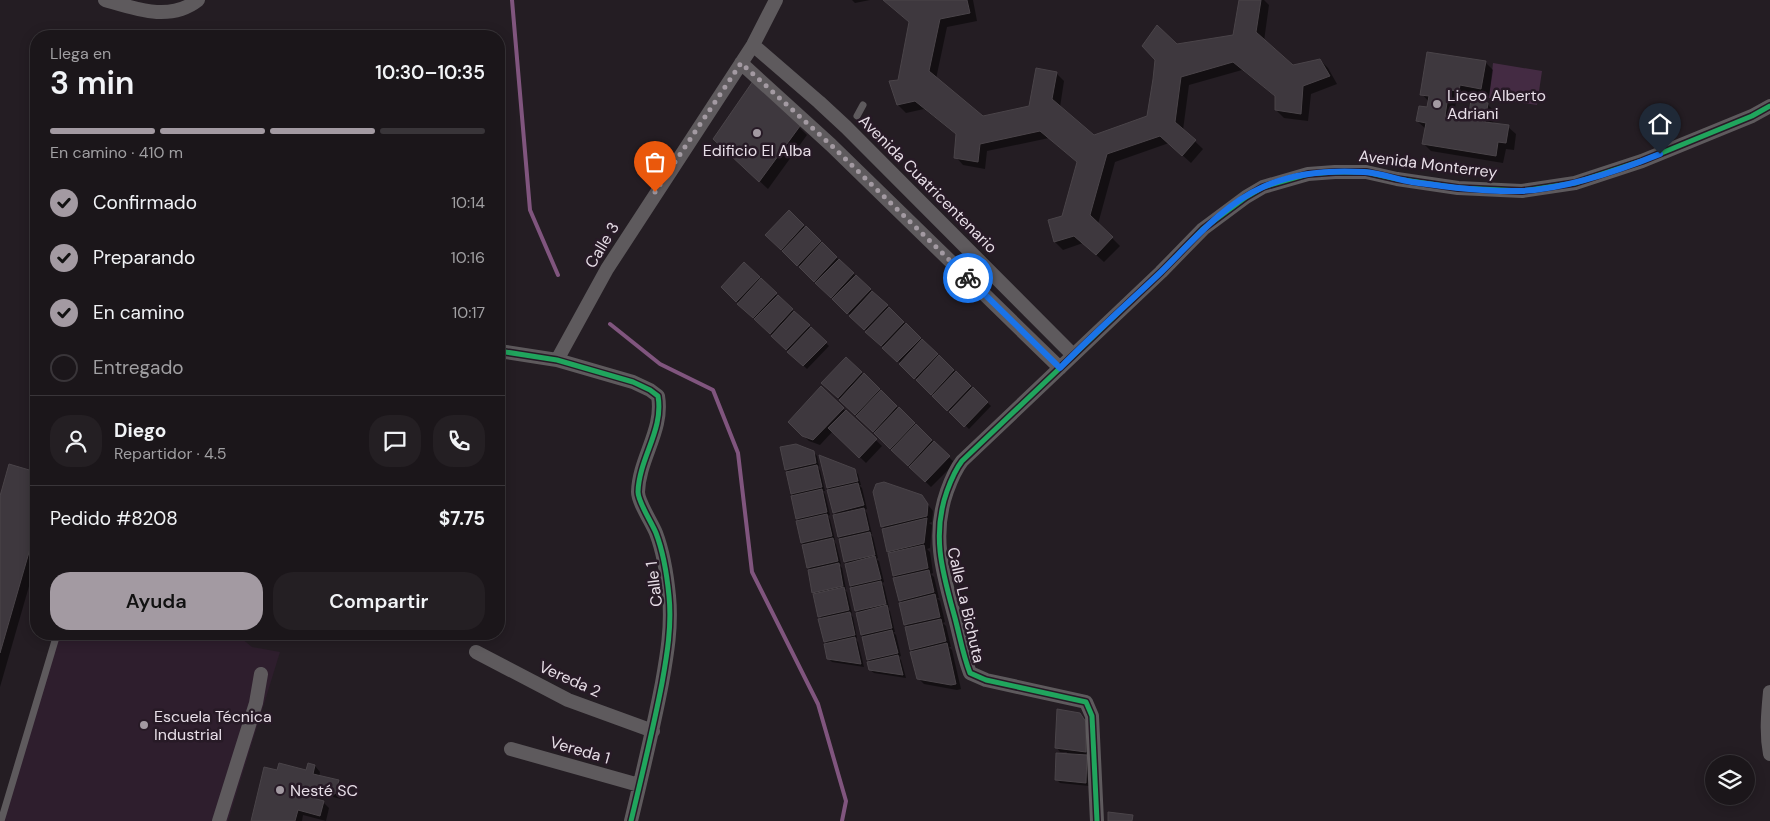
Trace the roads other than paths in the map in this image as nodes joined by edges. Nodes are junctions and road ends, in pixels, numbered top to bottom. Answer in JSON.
{"nodes":[{"id":1,"x":105,"y":0,"type":"edge"},
{"id":2,"x":198,"y":0,"type":"edge"},
{"id":3,"x":776,"y":0,"type":"edge"},
{"id":4,"x":753,"y":45,"type":"junction"},
{"id":5,"x":741,"y":63,"type":"junction"},
{"id":6,"x":863,"y":105,"type":"dead end"},
{"id":7,"x":1770,"y":106,"type":"edge"},
{"id":8,"x":857,"y":116,"type":"dead end"},
{"id":9,"x":505,"y":352,"type":"edge"},
{"id":10,"x":1073,"y":355,"type":"junction"},
{"id":11,"x":556,"y":360,"type":"junction"},
{"id":12,"x":1060,"y":368,"type":"junction"},
{"id":13,"x":55,"y":640,"type":"edge"},
{"id":14,"x":476,"y":652,"type":"dead end"},
{"id":15,"x":261,"y":674,"type":"dead end"},
{"id":16,"x":1770,"y":692,"type":"edge"},
{"id":17,"x":653,"y":731,"type":"junction"},
{"id":18,"x":511,"y":749,"type":"dead end"},
{"id":19,"x":1770,"y":754,"type":"edge"},
{"id":20,"x":639,"y":785,"type":"junction"},
{"id":21,"x":1,"y":821,"type":"edge"},
{"id":22,"x":219,"y":821,"type":"edge"},
{"id":23,"x":631,"y":821,"type":"edge"},
{"id":24,"x":1098,"y":821,"type":"edge"}],
"edges":[{"from":1,"to":2,"type":"street"},
{"from":3,"to":4,"type":"street","name":"Calle 3"},
{"from":4,"to":5,"type":"street","name":"Calle 3"},
{"from":4,"to":10,"type":"street","name":"Avenida Cuatricentenario"},
{"from":5,"to":11,"type":"street","name":"Calle 3"},
{"from":5,"to":12,"type":"street"},
{"from":6,"to":8,"type":"lane"},
{"from":7,"to":10,"type":"street","name":"Avenida Monterrey"},
{"from":9,"to":11,"type":"street"},
{"from":10,"to":12,"type":"street","name":"Calle La Bichuta"},
{"from":11,"to":17,"type":"street","name":"Calle 1"},
{"from":12,"to":24,"type":"street","name":"Calle La Bichuta"},
{"from":13,"to":21,"type":"lane"},
{"from":14,"to":17,"type":"street","name":"Vereda 2"},
{"from":15,"to":22,"type":"street"},
{"from":16,"to":19,"type":"street"},
{"from":17,"to":20,"type":"street","name":"Calle 1"},
{"from":18,"to":20,"type":"street","name":"Vereda 1"},
{"from":20,"to":23,"type":"street","name":"Calle 1"}]}
